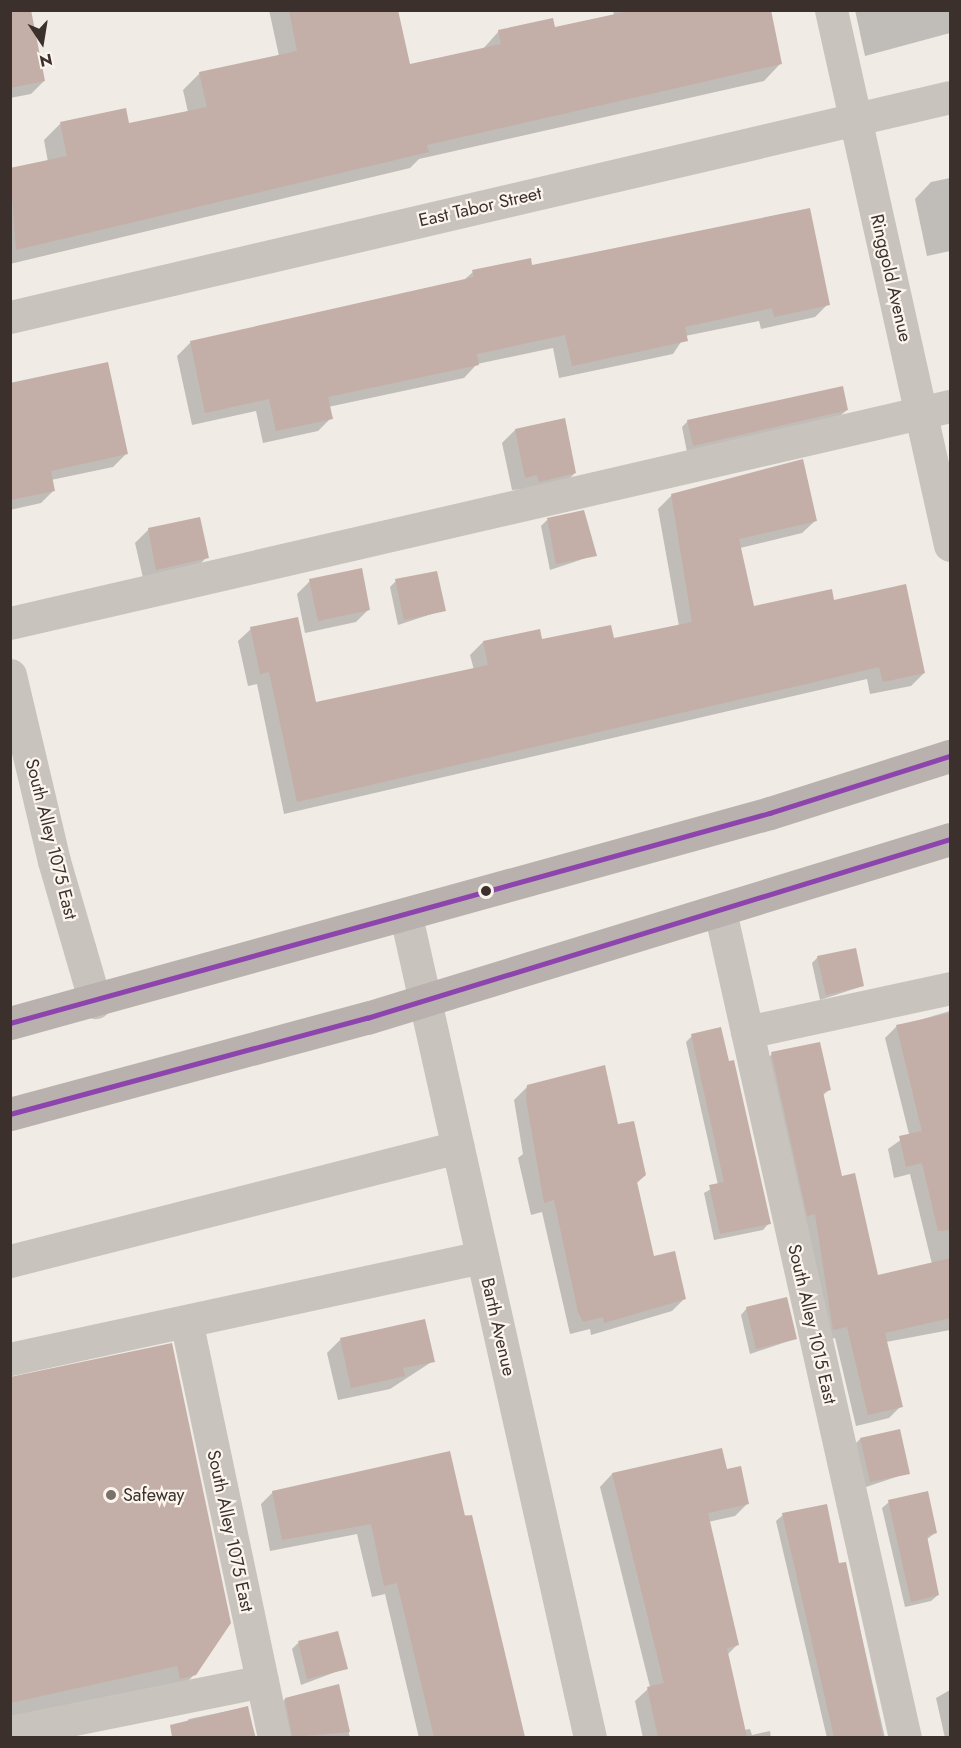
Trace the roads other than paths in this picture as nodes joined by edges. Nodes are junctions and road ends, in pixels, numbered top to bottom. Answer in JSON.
{"nodes":[{"id":1,"x":831,"y":10,"type":"edge"},
{"id":2,"x":951,"y":97,"type":"edge"},
{"id":3,"x":856,"y":119,"type":"junction"},
{"id":4,"x":10,"y":317,"type":"edge"},
{"id":5,"x":936,"y":410,"type":"edge"},
{"id":6,"x":951,"y":545,"type":"edge"},
{"id":7,"x":10,"y":623,"type":"edge"},
{"id":8,"x":10,"y":675,"type":"edge"},
{"id":9,"x":951,"y":756,"type":"edge"},
{"id":10,"x":951,"y":840,"type":"edge"},
{"id":11,"x":720,"y":910,"type":"junction"},
{"id":12,"x":406,"y":916,"type":"junction"},
{"id":13,"x":951,"y":988,"type":"edge"},
{"id":14,"x":425,"y":1000,"type":"junction"},
{"id":15,"x":95,"y":1002,"type":"junction"},
{"id":16,"x":10,"y":1023,"type":"edge"},
{"id":17,"x":747,"y":1032,"type":"junction"},
{"id":18,"x":10,"y":1114,"type":"edge"},
{"id":19,"x":458,"y":1147,"type":"junction"},
{"id":20,"x":482,"y":1257,"type":"junction"},
{"id":21,"x":10,"y":1261,"type":"edge"},
{"id":22,"x":187,"y":1324,"type":"junction"},
{"id":23,"x":10,"y":1359,"type":"edge"},
{"id":24,"x":261,"y":1681,"type":"junction"},
{"id":25,"x":10,"y":1732,"type":"edge"},
{"id":26,"x":274,"y":1737,"type":"edge"},
{"id":27,"x":590,"y":1737,"type":"edge"},
{"id":28,"x":905,"y":1737,"type":"edge"}],
"edges":[{"from":1,"to":3,"type":"street","name":"Ringgold Avenue"},
{"from":2,"to":3,"type":"street","name":"East Tabor Street"},
{"from":3,"to":4,"type":"street","name":"East Tabor Street"},
{"from":3,"to":5,"type":"street","name":"Ringgold Avenue"},
{"from":5,"to":6,"type":"street","name":"Ringgold Avenue"},
{"from":5,"to":7,"type":"street"},
{"from":8,"to":15,"type":"street","name":"South Alley 1075 East"},
{"from":9,"to":12,"type":"main road"},
{"from":10,"to":11,"type":"main road"},
{"from":11,"to":14,"type":"main road"},
{"from":11,"to":17,"type":"street","name":"South Alley 1015 East"},
{"from":12,"to":14,"type":"street","name":"Barth Avenue"},
{"from":12,"to":15,"type":"main road"},
{"from":13,"to":17,"type":"street"},
{"from":14,"to":18,"type":"main road"},
{"from":14,"to":19,"type":"street","name":"Barth Avenue"},
{"from":15,"to":16,"type":"main road"},
{"from":17,"to":28,"type":"street","name":"South Alley 1015 East"},
{"from":19,"to":20,"type":"street","name":"Barth Avenue"},
{"from":19,"to":21,"type":"street"},
{"from":20,"to":22,"type":"street"},
{"from":20,"to":27,"type":"street","name":"Barth Avenue"},
{"from":22,"to":23,"type":"street"},
{"from":22,"to":24,"type":"street","name":"South Alley 1075 East"},
{"from":24,"to":25,"type":"street"},
{"from":24,"to":26,"type":"street","name":"South Alley 1075 East"}]}
